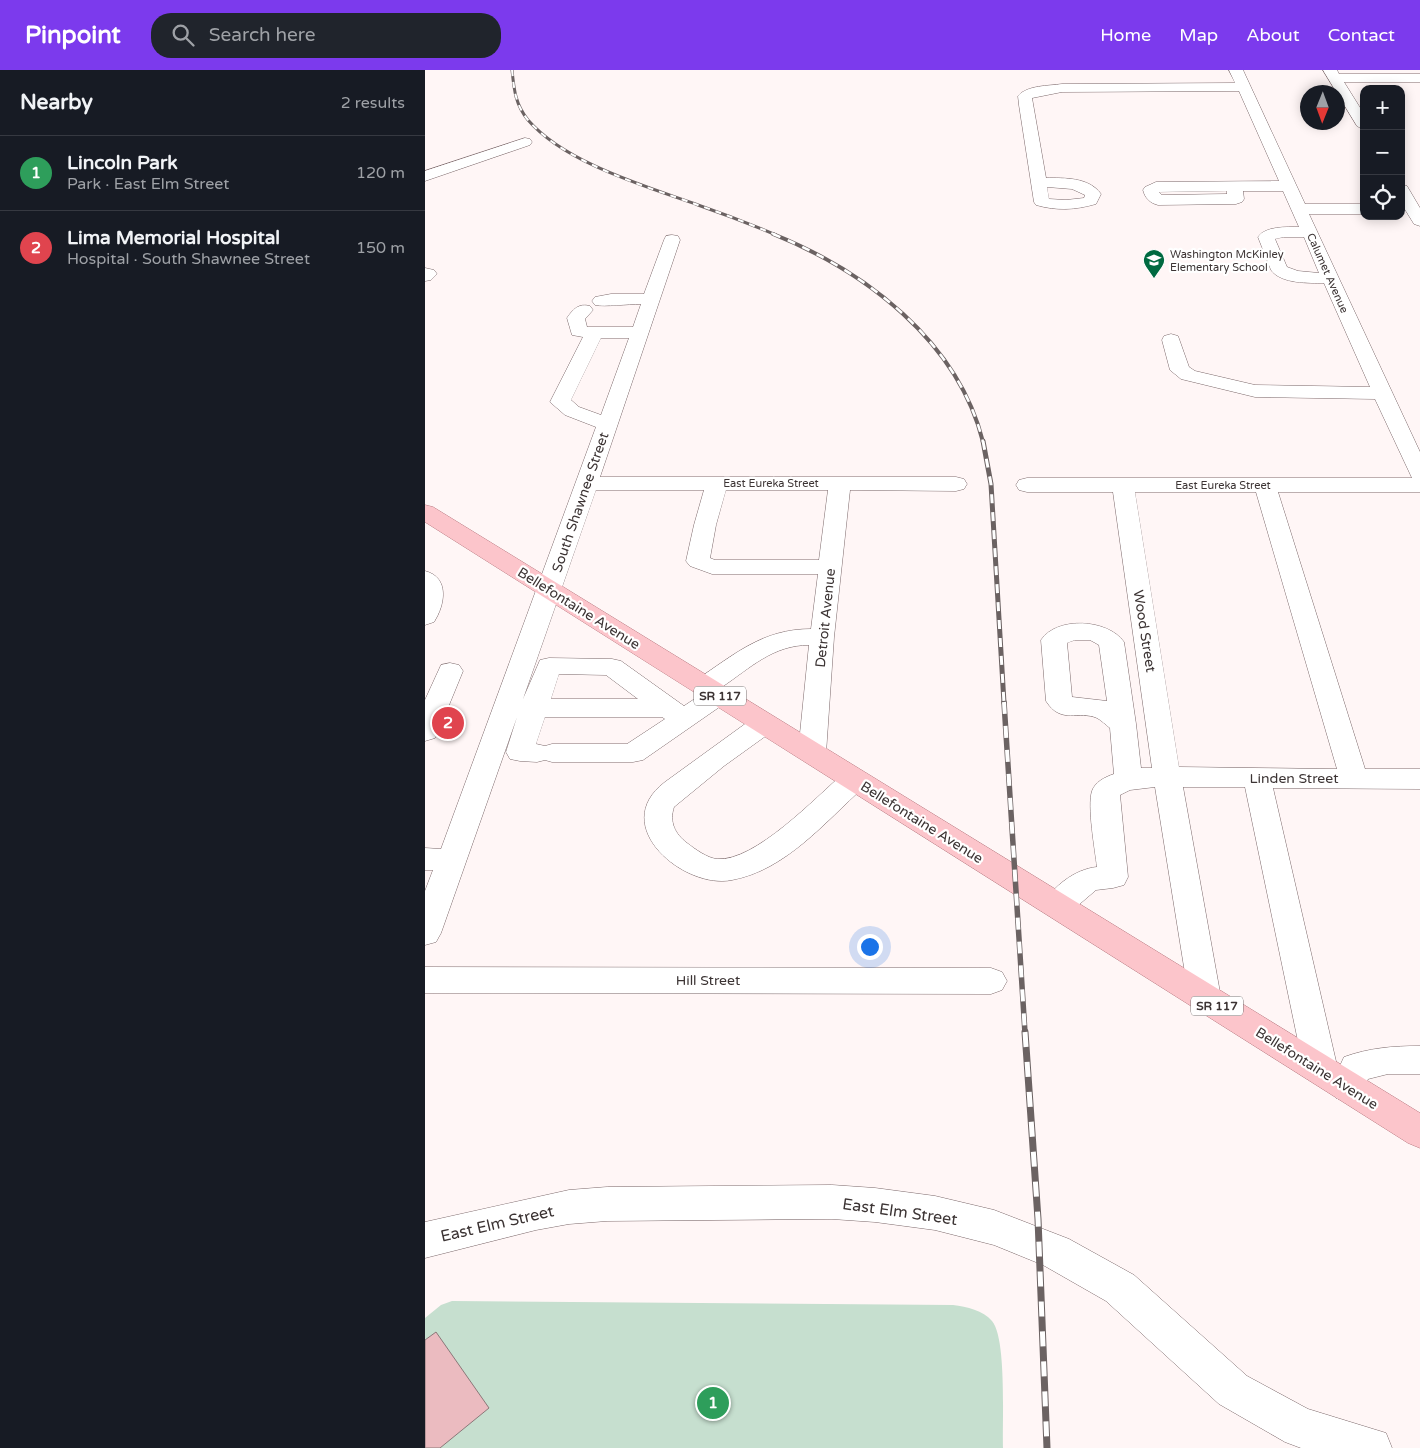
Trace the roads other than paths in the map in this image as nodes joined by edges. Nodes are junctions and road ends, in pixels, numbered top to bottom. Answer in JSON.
{"nodes":[{"id":1,"x":1236,"y":70,"type":"edge"},
{"id":2,"x":1333,"y":74,"type":"edge"},
{"id":3,"x":1420,"y":78,"type":"edge"},
{"id":4,"x":1244,"y":87,"type":"junction"},
{"id":5,"x":1360,"y":119,"type":"edge"},
{"id":6,"x":525,"y":142,"type":"dead end"},
{"id":7,"x":425,"y":161,"type":"edge"},
{"id":8,"x":445,"y":169,"type":"junction"},
{"id":9,"x":425,"y":176,"type":"edge"},
{"id":10,"x":1039,"y":182,"type":"dead end"},
{"id":11,"x":1234,"y":186,"type":"dead end"},
{"id":12,"x":1289,"y":186,"type":"junction"},
{"id":13,"x":1405,"y":196,"type":"edge"},
{"id":14,"x":1299,"y":209,"type":"junction"},
{"id":15,"x":1360,"y":209,"type":"edge"},
{"id":16,"x":1414,"y":212,"type":"edge"},
{"id":17,"x":1310,"y":232,"type":"junction"},
{"id":18,"x":673,"y":240,"type":"dead end"},
{"id":19,"x":1331,"y":278,"type":"junction"},
{"id":20,"x":651,"y":299,"type":"junction"},
{"id":21,"x":601,"y":301,"type":"dead end"},
{"id":22,"x":584,"y":310,"type":"dead end"},
{"id":23,"x":639,"y":332,"type":"junction"},
{"id":24,"x":594,"y":333,"type":"junction"},
{"id":25,"x":1171,"y":340,"type":"dead end"},
{"id":26,"x":1383,"y":393,"type":"junction"},
{"id":27,"x":607,"y":424,"type":"junction"},
{"id":28,"x":1420,"y":475,"type":"edge"},
{"id":29,"x":586,"y":483,"type":"junction"},
{"id":30,"x":717,"y":483,"type":"junction"},
{"id":31,"x":840,"y":484,"type":"junction"},
{"id":32,"x":957,"y":484,"type":"dead end"},
{"id":33,"x":1420,"y":484,"type":"edge"},
{"id":34,"x":1027,"y":485,"type":"dead end"},
{"id":35,"x":1123,"y":485,"type":"junction"},
{"id":36,"x":1265,"y":485,"type":"junction"},
{"id":37,"x":425,"y":512,"type":"edge"},
{"id":38,"x":830,"y":567,"type":"junction"},
{"id":39,"x":425,"y":578,"type":"edge"},
{"id":40,"x":549,"y":590,"type":"junction"},
{"id":41,"x":425,"y":617,"type":"edge"},
{"id":42,"x":822,"y":637,"type":"junction"},
{"id":43,"x":450,"y":671,"type":"dead end"},
{"id":44,"x":712,"y":691,"type":"junction"},
{"id":45,"x":506,"y":708,"type":"junction"},
{"id":46,"x":676,"y":713,"type":"junction"},
{"id":47,"x":532,"y":717,"type":"junction"},
{"id":48,"x":765,"y":724,"type":"junction"},
{"id":49,"x":1123,"y":724,"type":"dead end"},
{"id":50,"x":425,"y":732,"type":"edge"},
{"id":51,"x":812,"y":753,"type":"junction"},
{"id":52,"x":1167,"y":777,"type":"junction"},
{"id":53,"x":1257,"y":778,"type":"junction"},
{"id":54,"x":1354,"y":778,"type":"junction"},
{"id":55,"x":1420,"y":779,"type":"edge"},
{"id":56,"x":854,"y":780,"type":"junction"},
{"id":57,"x":1128,"y":780,"type":"junction"},
{"id":58,"x":438,"y":859,"type":"edge"},
{"id":59,"x":1057,"y":906,"type":"junction"},
{"id":60,"x":425,"y":933,"type":"edge"},
{"id":61,"x":425,"y":980,"type":"edge"},
{"id":62,"x":991,"y":981,"type":"dead end"},
{"id":63,"x":1205,"y":998,"type":"junction"},
{"id":64,"x":1420,"y":1060,"type":"edge"},
{"id":65,"x":1335,"y":1079,"type":"junction"},
{"id":66,"x":1420,"y":1132,"type":"edge"},
{"id":67,"x":425,"y":1240,"type":"edge"},
{"id":68,"x":1298,"y":1438,"type":"edge"},
{"id":69,"x":1371,"y":1448,"type":"edge"}],
"edges":[{"from":1,"to":4,"type":"street","name":"Calumet Avenue"},
{"from":2,"to":3,"type":"street"},
{"from":2,"to":5,"type":"street"},
{"from":4,"to":10,"type":"street"},
{"from":4,"to":12,"type":"street","name":"Calumet Avenue"},
{"from":6,"to":8,"type":"street"},
{"from":7,"to":8,"type":"street"},
{"from":8,"to":9,"type":"street"},
{"from":11,"to":12,"type":"street"},
{"from":12,"to":14,"type":"street","name":"Calumet Avenue"},
{"from":13,"to":16,"type":"street"},
{"from":14,"to":15,"type":"street"},
{"from":14,"to":17,"type":"street","name":"Calumet Avenue"},
{"from":17,"to":19,"type":"street","name":"Calumet Avenue"},
{"from":17,"to":19,"type":"street"},
{"from":18,"to":20,"type":"street","name":"South Shawnee Street"},
{"from":19,"to":26,"type":"street","name":"Calumet Avenue"},
{"from":20,"to":21,"type":"street"},
{"from":20,"to":23,"type":"street","name":"South Shawnee Street"},
{"from":22,"to":24,"type":"street"},
{"from":23,"to":24,"type":"street"},
{"from":23,"to":27,"type":"street","name":"South Shawnee Street"},
{"from":24,"to":27,"type":"street"},
{"from":25,"to":26,"type":"street"},
{"from":26,"to":28,"type":"street","name":"Calumet Avenue"},
{"from":27,"to":29,"type":"street","name":"South Shawnee Street"},
{"from":29,"to":30,"type":"street","name":"East Eureka Street"},
{"from":29,"to":40,"type":"street","name":"South Shawnee Street"},
{"from":30,"to":31,"type":"street","name":"East Eureka Street"},
{"from":30,"to":38,"type":"street"},
{"from":31,"to":32,"type":"street","name":"East Eureka Street"},
{"from":31,"to":38,"type":"street","name":"Detroit Avenue"},
{"from":33,"to":36,"type":"street","name":"East Eureka Street"},
{"from":34,"to":35,"type":"street","name":"East Eureka Street"},
{"from":35,"to":36,"type":"street","name":"East Eureka Street"},
{"from":35,"to":52,"type":"street","name":"Wood Street"},
{"from":36,"to":54,"type":"street"},
{"from":37,"to":40,"type":"main road","name":"Bellefontaine Avenue","number":"SR 117"},
{"from":38,"to":42,"type":"street","name":"Detroit Avenue"},
{"from":39,"to":41,"type":"street"},
{"from":40,"to":44,"type":"main road","name":"Bellefontaine Avenue","number":"SR 117"},
{"from":40,"to":45,"type":"street","name":"South Shawnee Street"},
{"from":42,"to":44,"type":"street"},
{"from":42,"to":51,"type":"street","name":"Detroit Avenue"},
{"from":43,"to":50,"type":"street"},
{"from":44,"to":46,"type":"street"},
{"from":44,"to":48,"type":"main road","name":"Bellefontaine Avenue","number":"SR 117"},
{"from":45,"to":47,"type":"street"},
{"from":45,"to":58,"type":"street","name":"South Shawnee Street"},
{"from":46,"to":47,"type":"street"},
{"from":46,"to":47,"type":"street"},
{"from":46,"to":47,"type":"street"},
{"from":48,"to":51,"type":"main road","name":"Bellefontaine Avenue","number":"SR 117"},
{"from":48,"to":56,"type":"street"},
{"from":49,"to":57,"type":"street"},
{"from":51,"to":56,"type":"main road","name":"Bellefontaine Avenue","number":"SR 117"},
{"from":52,"to":53,"type":"street","name":"Linden Street"},
{"from":52,"to":57,"type":"street","name":"Linden Street"},
{"from":52,"to":63,"type":"street","name":"Wood Street"},
{"from":53,"to":54,"type":"street","name":"Linden Street"},
{"from":53,"to":65,"type":"street"},
{"from":54,"to":55,"type":"street","name":"Linden Street"},
{"from":56,"to":59,"type":"main road","name":"Bellefontaine Avenue","number":"SR 117"},
{"from":57,"to":59,"type":"street"},
{"from":58,"to":60,"type":"street","name":"South Shawnee Street"},
{"from":59,"to":63,"type":"main road","name":"Bellefontaine Avenue","number":"SR 117"},
{"from":61,"to":62,"type":"street","name":"Hill Street"},
{"from":63,"to":65,"type":"main road","name":"Bellefontaine Avenue","number":"SR 117"},
{"from":64,"to":65,"type":"street"},
{"from":65,"to":66,"type":"main road","name":"Bellefontaine Avenue","number":"SR 117"},
{"from":67,"to":68,"type":"street","name":"East Elm Street"},
{"from":68,"to":69,"type":"street","name":"East Elm Street"}]}
